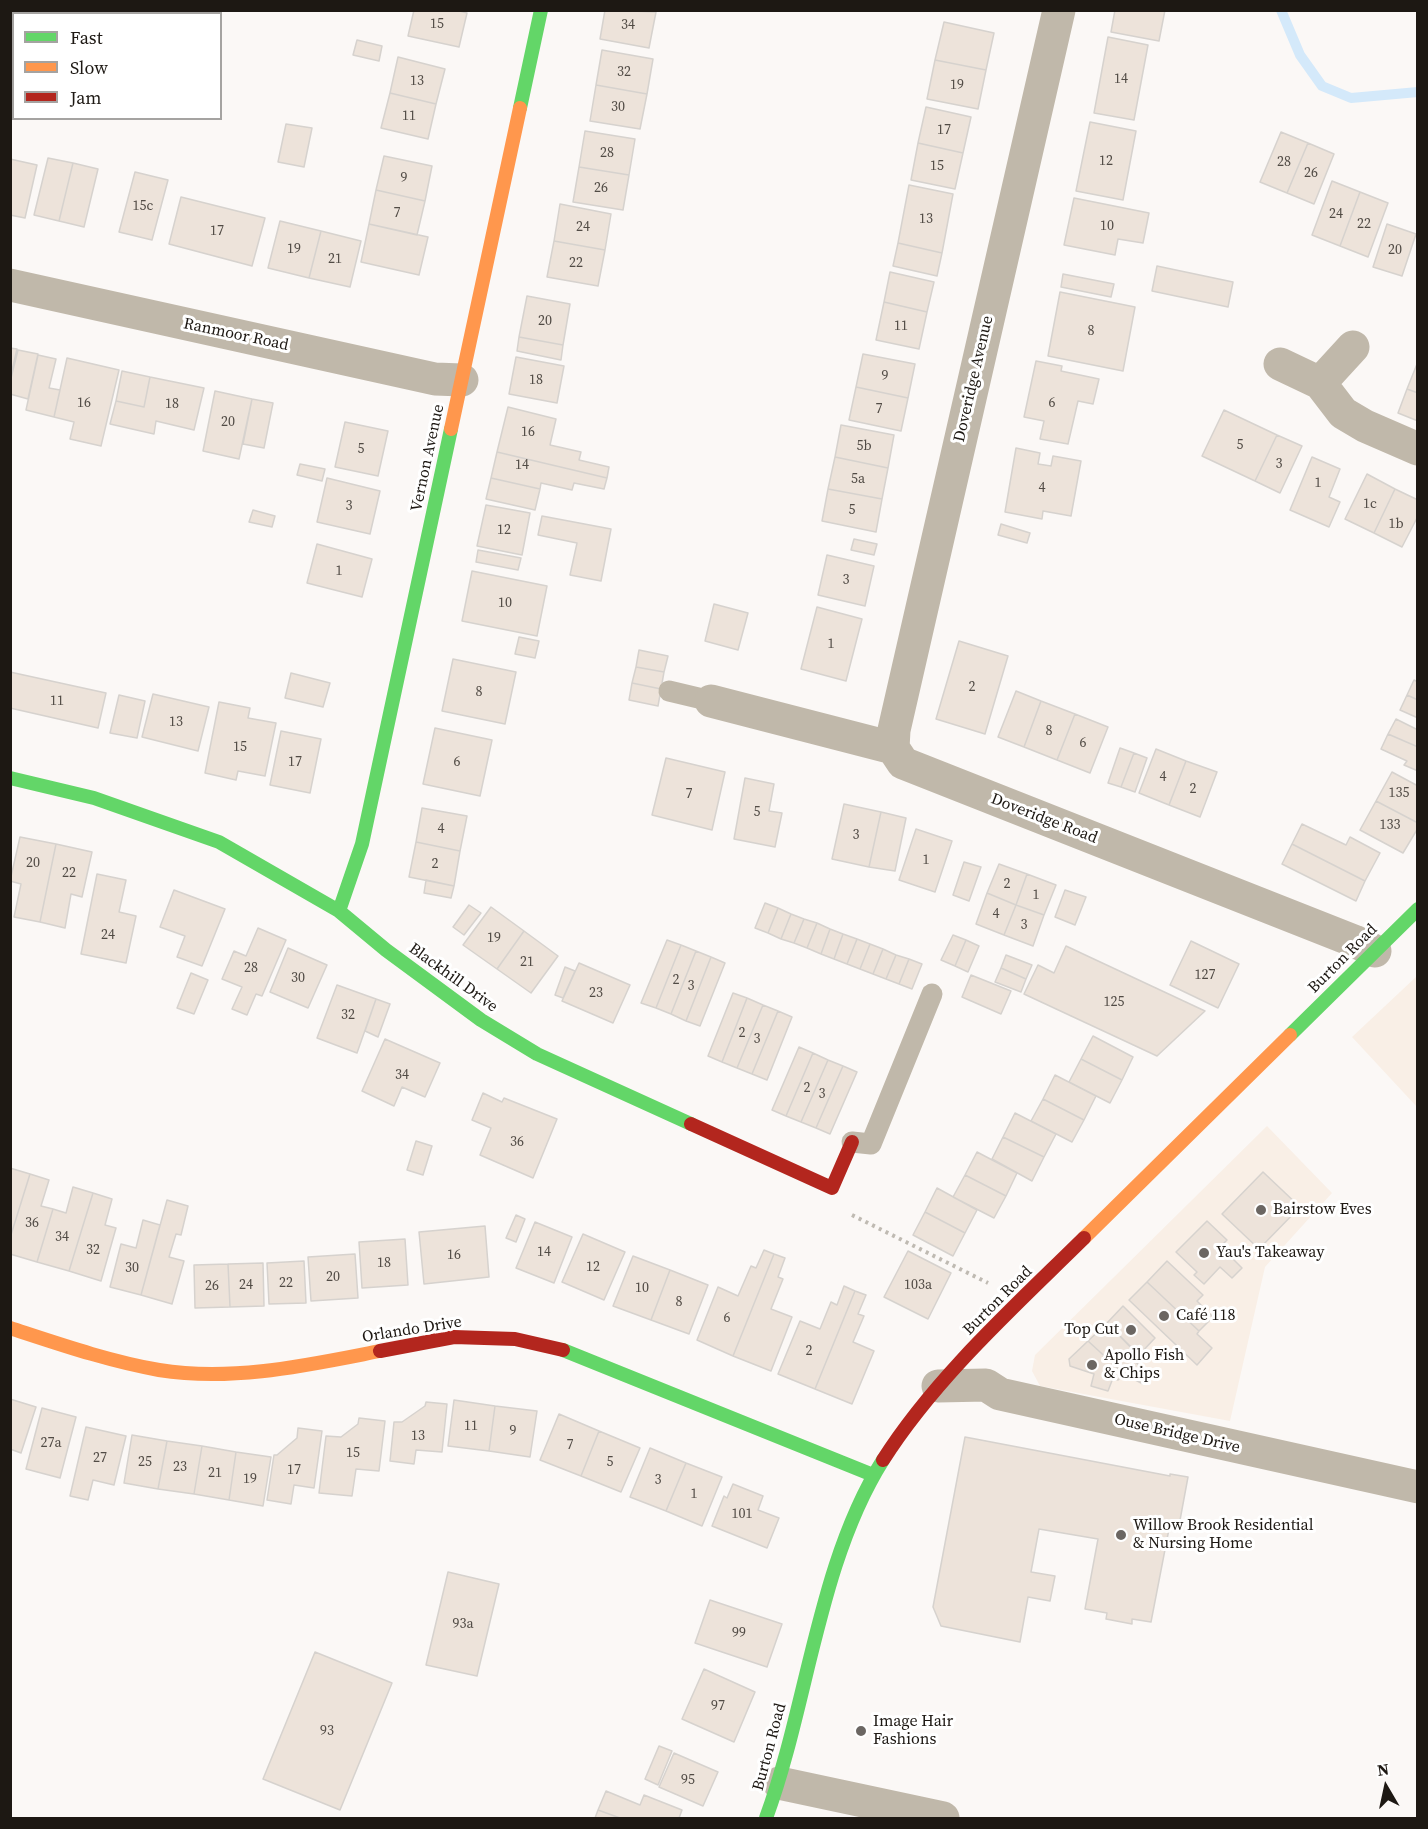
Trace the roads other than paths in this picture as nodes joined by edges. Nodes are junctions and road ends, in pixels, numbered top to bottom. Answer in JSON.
{"nodes":[{"id":1,"x":541,"y":10,"type":"edge"},
{"id":2,"x":1059,"y":10,"type":"edge"},
{"id":3,"x":10,"y":285,"type":"edge"},
{"id":4,"x":1353,"y":347,"type":"dead end"},
{"id":5,"x":1280,"y":364,"type":"dead end"},
{"id":6,"x":462,"y":380,"type":"junction"},
{"id":7,"x":1320,"y":383,"type":"junction"},
{"id":8,"x":1418,"y":448,"type":"edge"},
{"id":9,"x":669,"y":691,"type":"dead end"},
{"id":10,"x":711,"y":701,"type":"joint"},
{"id":11,"x":892,"y":748,"type":"junction"},
{"id":12,"x":10,"y":778,"type":"edge"},
{"id":13,"x":1418,"y":909,"type":"edge"},
{"id":14,"x":339,"y":911,"type":"junction"},
{"id":15,"x":1375,"y":951,"type":"junction"},
{"id":16,"x":932,"y":994,"type":"dead end"},
{"id":17,"x":852,"y":1142,"type":"joint"},
{"id":18,"x":10,"y":1328,"type":"edge"},
{"id":19,"x":938,"y":1386,"type":"junction"},
{"id":20,"x":873,"y":1475,"type":"junction"},
{"id":21,"x":1418,"y":1487,"type":"edge"},
{"id":22,"x":779,"y":1783,"type":"junction"},
{"id":23,"x":766,"y":1818,"type":"edge"},
{"id":24,"x":943,"y":1818,"type":"edge"}],
"edges":[{"from":1,"to":6,"type":"street","name":"Vernon Avenue"},
{"from":2,"to":11,"type":"street","name":"Doveridge Avenue"},
{"from":3,"to":6,"type":"street","name":"Ranmoor Road"},
{"from":4,"to":7,"type":"street"},
{"from":5,"to":7,"type":"street"},
{"from":6,"to":14,"type":"street","name":"Vernon Avenue"},
{"from":7,"to":8,"type":"street"},
{"from":9,"to":10,"type":"lane"},
{"from":10,"to":11,"type":"street","name":"Doveridge Road"},
{"from":11,"to":15,"type":"street","name":"Doveridge Road"},
{"from":12,"to":14,"type":"street","name":"Blackhill Drive"},
{"from":13,"to":15,"type":"street","name":"Burton Road"},
{"from":14,"to":17,"type":"street","name":"Blackhill Drive"},
{"from":15,"to":19,"type":"street","name":"Burton Road"},
{"from":16,"to":17,"type":"lane"},
{"from":18,"to":20,"type":"street","name":"Orlando Drive"},
{"from":19,"to":20,"type":"street","name":"Burton Road"},
{"from":19,"to":21,"type":"street","name":"Ouse Bridge Drive"},
{"from":20,"to":22,"type":"street","name":"Burton Road"},
{"from":22,"to":23,"type":"street","name":"Burton Road"},
{"from":22,"to":24,"type":"street"}]}
